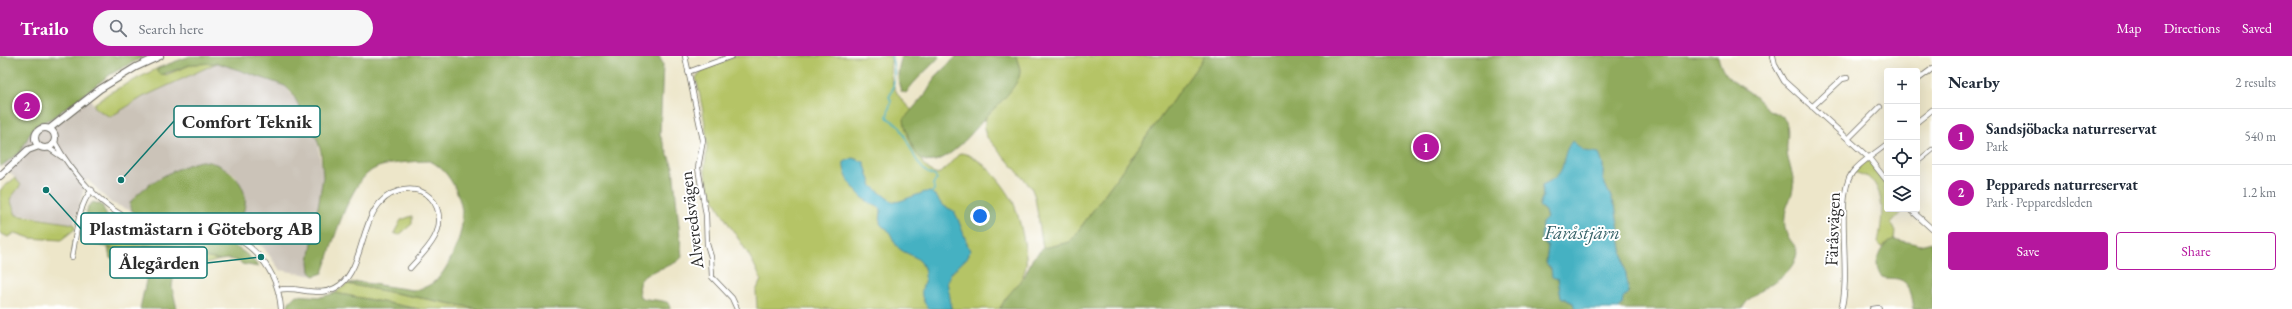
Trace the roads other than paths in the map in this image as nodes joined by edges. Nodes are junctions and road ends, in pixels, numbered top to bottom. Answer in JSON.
{"nodes":[{"id":1,"x":160,"y":56,"type":"edge"},
{"id":2,"x":685,"y":56,"type":"edge"},
{"id":3,"x":732,"y":56,"type":"edge"},
{"id":4,"x":1773,"y":56,"type":"edge"},
{"id":5,"x":1932,"y":69,"type":"edge"},
{"id":6,"x":688,"y":72,"type":"junction"},
{"id":7,"x":1847,"y":78,"type":"dead end"},
{"id":8,"x":1920,"y":78,"type":"edge"},
{"id":9,"x":1812,"y":107,"type":"junction"},
{"id":10,"x":1880,"y":107,"type":"dead end"},
{"id":11,"x":1932,"y":110,"type":"edge"},
{"id":12,"x":65,"y":117,"type":"junction"},
{"id":13,"x":1920,"y":120,"type":"edge"},
{"id":14,"x":49,"y":129,"type":"junction"},
{"id":15,"x":35,"y":138,"type":"junction"},
{"id":16,"x":54,"y":139,"type":"junction"},
{"id":17,"x":1848,"y":139,"type":"junction"},
{"id":18,"x":39,"y":146,"type":"junction"},
{"id":19,"x":1884,"y":146,"type":"edge"},
{"id":20,"x":47,"y":147,"type":"junction"},
{"id":21,"x":28,"y":150,"type":"junction"},
{"id":22,"x":1932,"y":150,"type":"edge"},
{"id":23,"x":1869,"y":158,"type":"junction"},
{"id":24,"x":65,"y":159,"type":"junction"},
{"id":25,"x":1920,"y":160,"type":"edge"},
{"id":26,"x":0,"y":176,"type":"edge"},
{"id":27,"x":1884,"y":177,"type":"edge"},
{"id":28,"x":92,"y":190,"type":"junction"},
{"id":29,"x":1913,"y":212,"type":"edge"},
{"id":30,"x":1932,"y":229,"type":"edge"},
{"id":31,"x":72,"y":257,"type":"dead end"},
{"id":32,"x":410,"y":268,"type":"dead end"},
{"id":33,"x":278,"y":290,"type":"junction"},
{"id":34,"x":1879,"y":308,"type":"dead end"},
{"id":35,"x":281,"y":309,"type":"edge"},
{"id":36,"x":737,"y":309,"type":"edge"},
{"id":37,"x":1842,"y":309,"type":"edge"},
{"id":38,"x":1872,"y":309,"type":"edge"}],
"edges":[{"from":1,"to":12,"type":"street"},
{"from":2,"to":6,"type":"street","name":"Alveredsvägen"},
{"from":3,"to":6,"type":"street"},
{"from":4,"to":9,"type":"street"},
{"from":5,"to":8,"type":"street"},
{"from":6,"to":36,"type":"street","name":"Alveredsvägen"},
{"from":7,"to":9,"type":"street"},
{"from":9,"to":17,"type":"street"},
{"from":10,"to":17,"type":"street"},
{"from":11,"to":13,"type":"street"},
{"from":12,"to":14,"type":"street"},
{"from":12,"to":16,"type":"street"},
{"from":14,"to":15,"type":"street"},
{"from":14,"to":16,"type":"street"},
{"from":15,"to":18,"type":"street"},
{"from":15,"to":21,"type":"street"},
{"from":16,"to":20,"type":"street"},
{"from":16,"to":24,"type":"street"},
{"from":17,"to":23,"type":"street"},
{"from":18,"to":20,"type":"street"},
{"from":18,"to":21,"type":"street"},
{"from":19,"to":23,"type":"street","name":"Färåsvägen"},
{"from":20,"to":24,"type":"street"},
{"from":21,"to":26,"type":"street"},
{"from":22,"to":25,"type":"street"},
{"from":23,"to":27,"type":"street"},
{"from":23,"to":37,"type":"street","name":"Färåsvägen"},
{"from":24,"to":28,"type":"street"},
{"from":28,"to":31,"type":"street"},
{"from":28,"to":33,"type":"street"},
{"from":29,"to":30,"type":"street"},
{"from":32,"to":33,"type":"street"},
{"from":33,"to":35,"type":"street"},
{"from":34,"to":38,"type":"street"}]}
